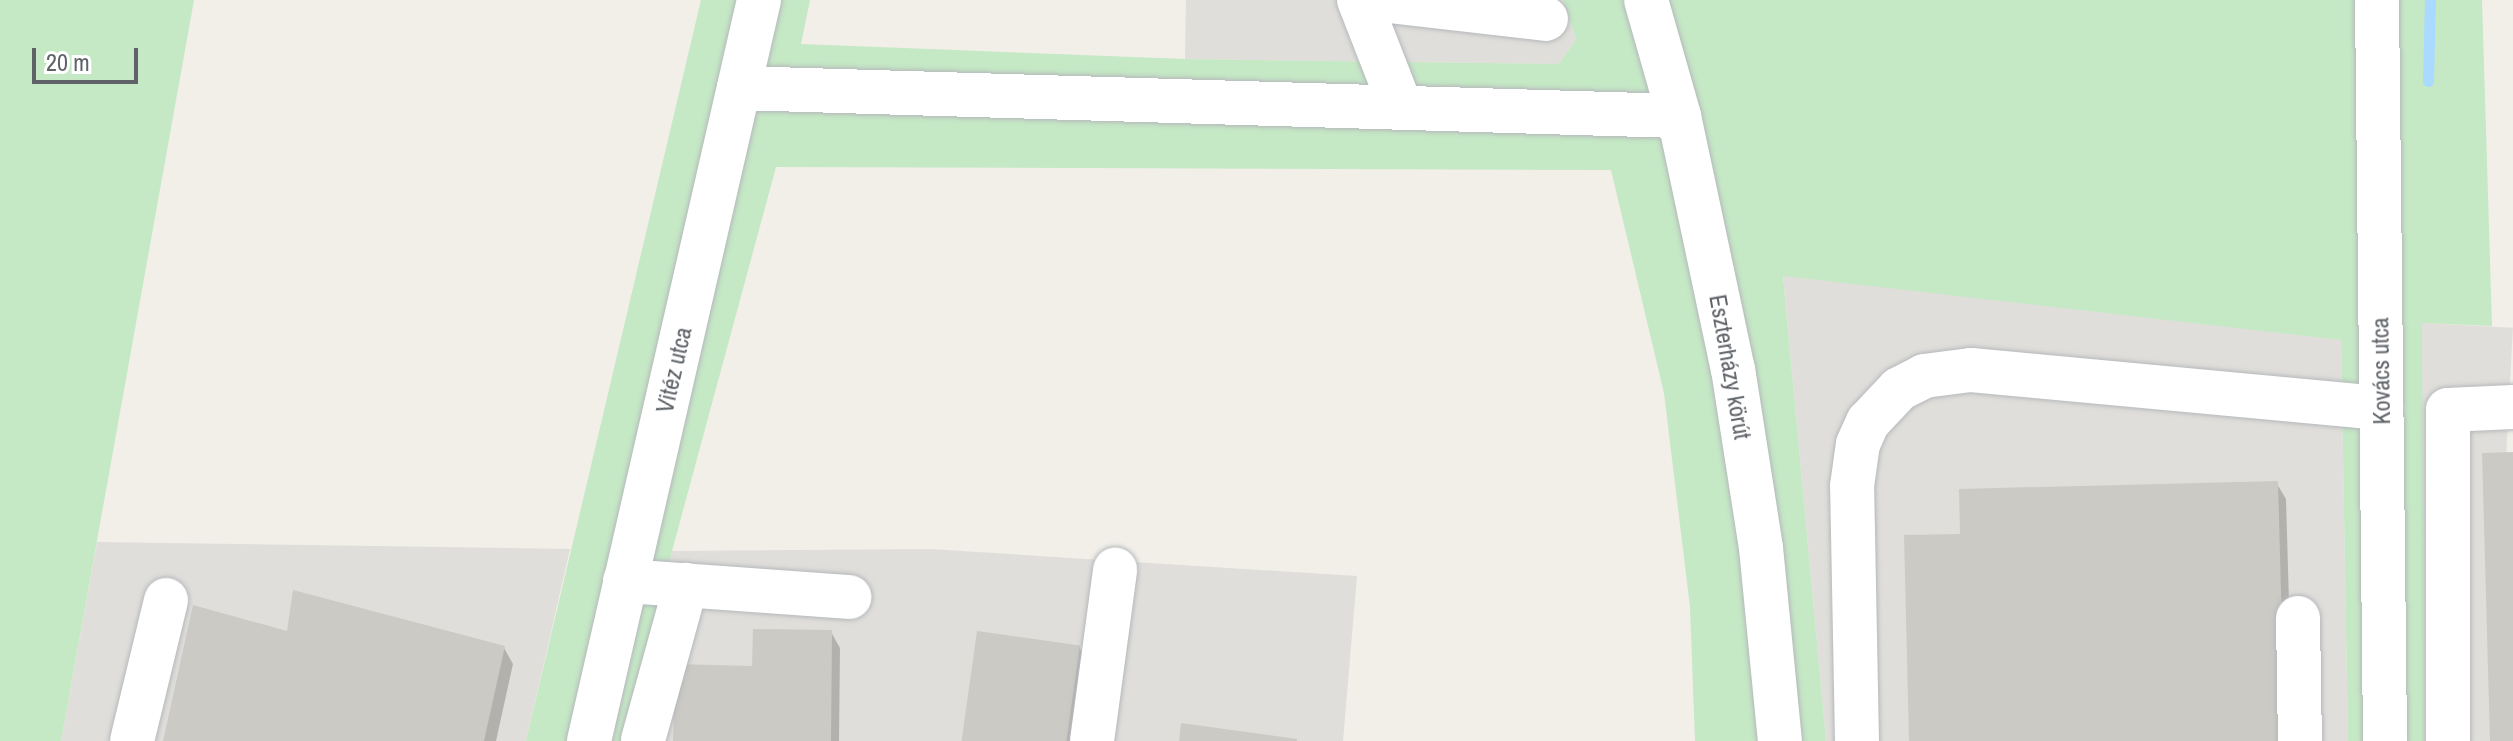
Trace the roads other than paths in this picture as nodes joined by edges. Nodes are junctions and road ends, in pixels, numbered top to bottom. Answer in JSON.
{"nodes":[{"id":1,"x":759,"y":0,"type":"edge"},
{"id":2,"x":1359,"y":0,"type":"edge"},
{"id":3,"x":1380,"y":0,"type":"edge"},
{"id":4,"x":1646,"y":0,"type":"edge"},
{"id":5,"x":2377,"y":0,"type":"edge"},
{"id":6,"x":1546,"y":19,"type":"dead end"},
{"id":7,"x":739,"y":88,"type":"junction"},
{"id":8,"x":1401,"y":108,"type":"junction"},
{"id":9,"x":1679,"y":116,"type":"junction"},
{"id":10,"x":2513,"y":407,"type":"edge"},
{"id":11,"x":2381,"y":408,"type":"junction"},
{"id":12,"x":1115,"y":570,"type":"dead end"},
{"id":13,"x":625,"y":581,"type":"junction"},
{"id":14,"x":686,"y":585,"type":"junction"},
{"id":15,"x":849,"y":597,"type":"dead end"},
{"id":16,"x":166,"y":600,"type":"dead end"},
{"id":17,"x":2298,"y":618,"type":"dead end"},
{"id":18,"x":643,"y":740,"type":"edge"},
{"id":19,"x":132,"y":741,"type":"edge"},
{"id":20,"x":589,"y":741,"type":"edge"},
{"id":21,"x":1092,"y":741,"type":"edge"},
{"id":22,"x":1780,"y":741,"type":"edge"},
{"id":23,"x":1857,"y":741,"type":"edge"},
{"id":24,"x":2300,"y":741,"type":"edge"},
{"id":25,"x":2385,"y":741,"type":"edge"},
{"id":26,"x":2448,"y":741,"type":"edge"}],
"edges":[{"from":1,"to":7,"type":"street","name":"Vitéz utca"},
{"from":2,"to":8,"type":"street"},
{"from":3,"to":6,"type":"street"},
{"from":4,"to":9,"type":"street","name":"Eszterházy körút"},
{"from":5,"to":11,"type":"street","name":"Kovács utca"},
{"from":7,"to":8,"type":"street"},
{"from":7,"to":13,"type":"street","name":"Vitéz utca"},
{"from":8,"to":9,"type":"street"},
{"from":9,"to":22,"type":"street","name":"Eszterházy körút"},
{"from":10,"to":26,"type":"street"},
{"from":11,"to":23,"type":"street"},
{"from":11,"to":25,"type":"street","name":"Kovács utca"},
{"from":12,"to":21,"type":"street"},
{"from":13,"to":14,"type":"street"},
{"from":13,"to":20,"type":"street","name":"Vitéz utca"},
{"from":14,"to":15,"type":"street"},
{"from":14,"to":18,"type":"street"},
{"from":16,"to":19,"type":"street"},
{"from":17,"to":24,"type":"street"}]}
